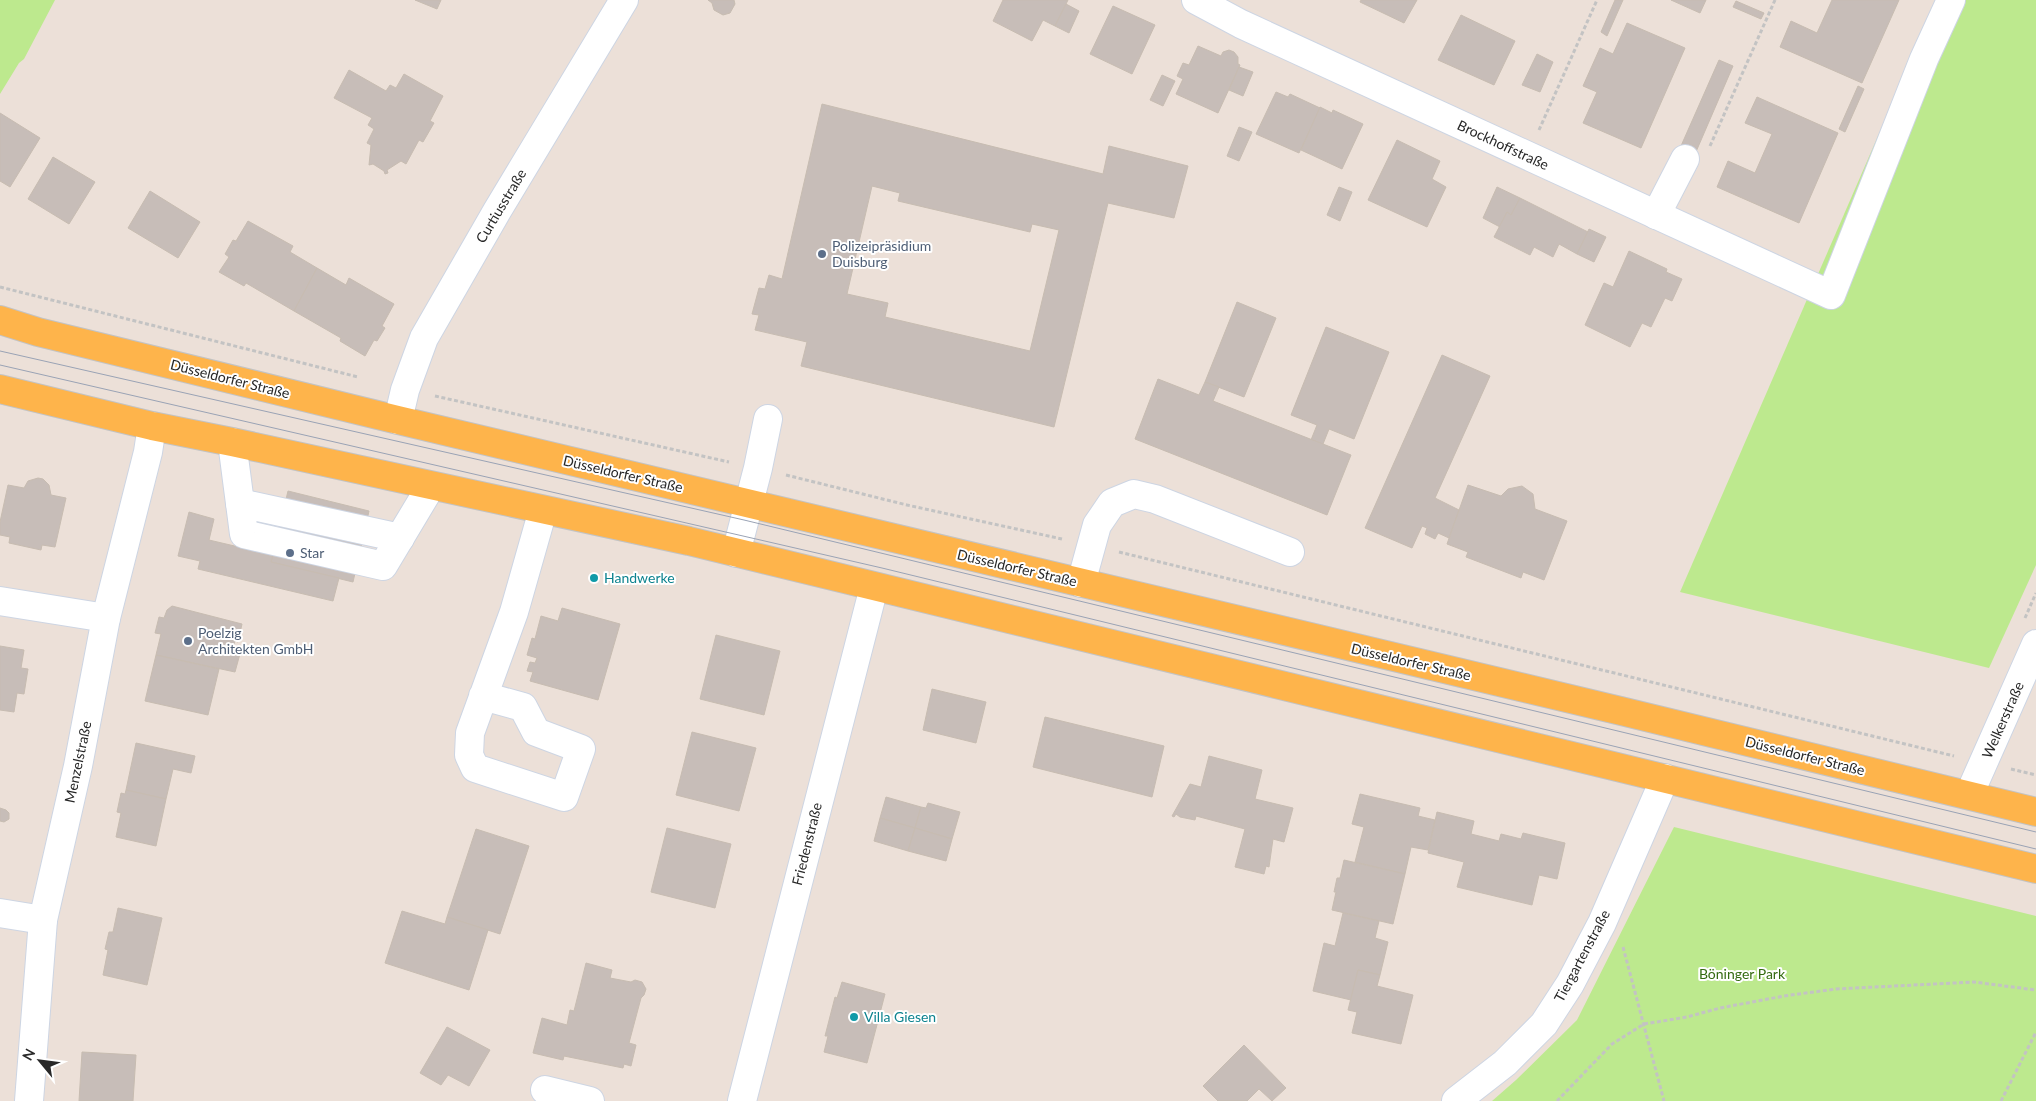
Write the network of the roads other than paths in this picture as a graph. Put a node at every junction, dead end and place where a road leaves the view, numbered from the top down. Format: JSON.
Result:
{"nodes":[{"id":1,"x":624,"y":0,"type":"edge"},
{"id":2,"x":1196,"y":0,"type":"edge"},
{"id":3,"x":1951,"y":0,"type":"edge"},
{"id":4,"x":1696,"y":156,"type":"road end"},
{"id":5,"x":1656,"y":215,"type":"junction"},
{"id":6,"x":0,"y":320,"type":"edge"},
{"id":7,"x":0,"y":389,"type":"edge"},
{"id":8,"x":768,"y":418,"type":"dead end"},
{"id":9,"x":398,"y":420,"type":"junction"},
{"id":10,"x":152,"y":426,"type":"junction"},
{"id":11,"x":232,"y":442,"type":"junction"},
{"id":12,"x":432,"y":486,"type":"junction"},
{"id":13,"x":747,"y":504,"type":"junction"},
{"id":14,"x":543,"y":510,"type":"junction"},
{"id":15,"x":1290,"y":552,"type":"dead end"},
{"id":16,"x":736,"y":553,"type":"junction"},
{"id":17,"x":1081,"y":583,"type":"junction"},
{"id":18,"x":874,"y":587,"type":"junction"},
{"id":19,"x":0,"y":601,"type":"edge"},
{"id":20,"x":106,"y":618,"type":"junction"},
{"id":21,"x":2036,"y":644,"type":"edge"},
{"id":22,"x":483,"y":696,"type":"dead end"},
{"id":23,"x":1665,"y":778,"type":"junction"},
{"id":24,"x":1969,"y":795,"type":"junction"},
{"id":25,"x":2036,"y":812,"type":"edge"},
{"id":26,"x":2036,"y":869,"type":"edge"},
{"id":27,"x":0,"y":913,"type":"edge"},
{"id":28,"x":43,"y":920,"type":"junction"},
{"id":29,"x":545,"y":1090,"type":"dead end"},
{"id":30,"x":29,"y":1101,"type":"edge"},
{"id":31,"x":590,"y":1101,"type":"edge"},
{"id":32,"x":742,"y":1101,"type":"edge"},
{"id":33,"x":1456,"y":1101,"type":"edge"}],
"edges":[{"from":1,"to":9,"type":"street","name":"Curtiusstraße"},
{"from":2,"to":5,"type":"street","name":"Brockhoffstraße"},
{"from":3,"to":5,"type":"street","name":"Brockhoffstraße"},
{"from":4,"to":5,"type":"street"},
{"from":6,"to":9,"type":"main road","name":"Düsseldorfer Straße"},
{"from":7,"to":10,"type":"main road"},
{"from":8,"to":13,"type":"street"},
{"from":9,"to":13,"type":"main road","name":"Düsseldorfer Straße"},
{"from":10,"to":11,"type":"main road"},
{"from":10,"to":20,"type":"street","name":"Menzelstraße"},
{"from":11,"to":12,"type":"main road"},
{"from":11,"to":12,"type":"street"},
{"from":12,"to":14,"type":"main road"},
{"from":13,"to":16,"type":"street"},
{"from":13,"to":17,"type":"main road","name":"Düsseldorfer Straße"},
{"from":14,"to":16,"type":"main road"},
{"from":14,"to":22,"type":"street"},
{"from":15,"to":17,"type":"street"},
{"from":16,"to":18,"type":"main road"},
{"from":17,"to":24,"type":"main road","name":"Düsseldorfer Straße"},
{"from":18,"to":23,"type":"main road"},
{"from":18,"to":32,"type":"street","name":"Friedenstraße"},
{"from":19,"to":20,"type":"street"},
{"from":20,"to":28,"type":"street","name":"Menzelstraße"},
{"from":21,"to":24,"type":"street","name":"Welkerstraße"},
{"from":23,"to":26,"type":"main road"},
{"from":23,"to":33,"type":"street","name":"Tiergartenstraße"},
{"from":24,"to":25,"type":"main road","name":"Düsseldorfer Straße"},
{"from":27,"to":28,"type":"street"},
{"from":28,"to":30,"type":"street","name":"Menzelstraße"},
{"from":29,"to":31,"type":"street"}]}
